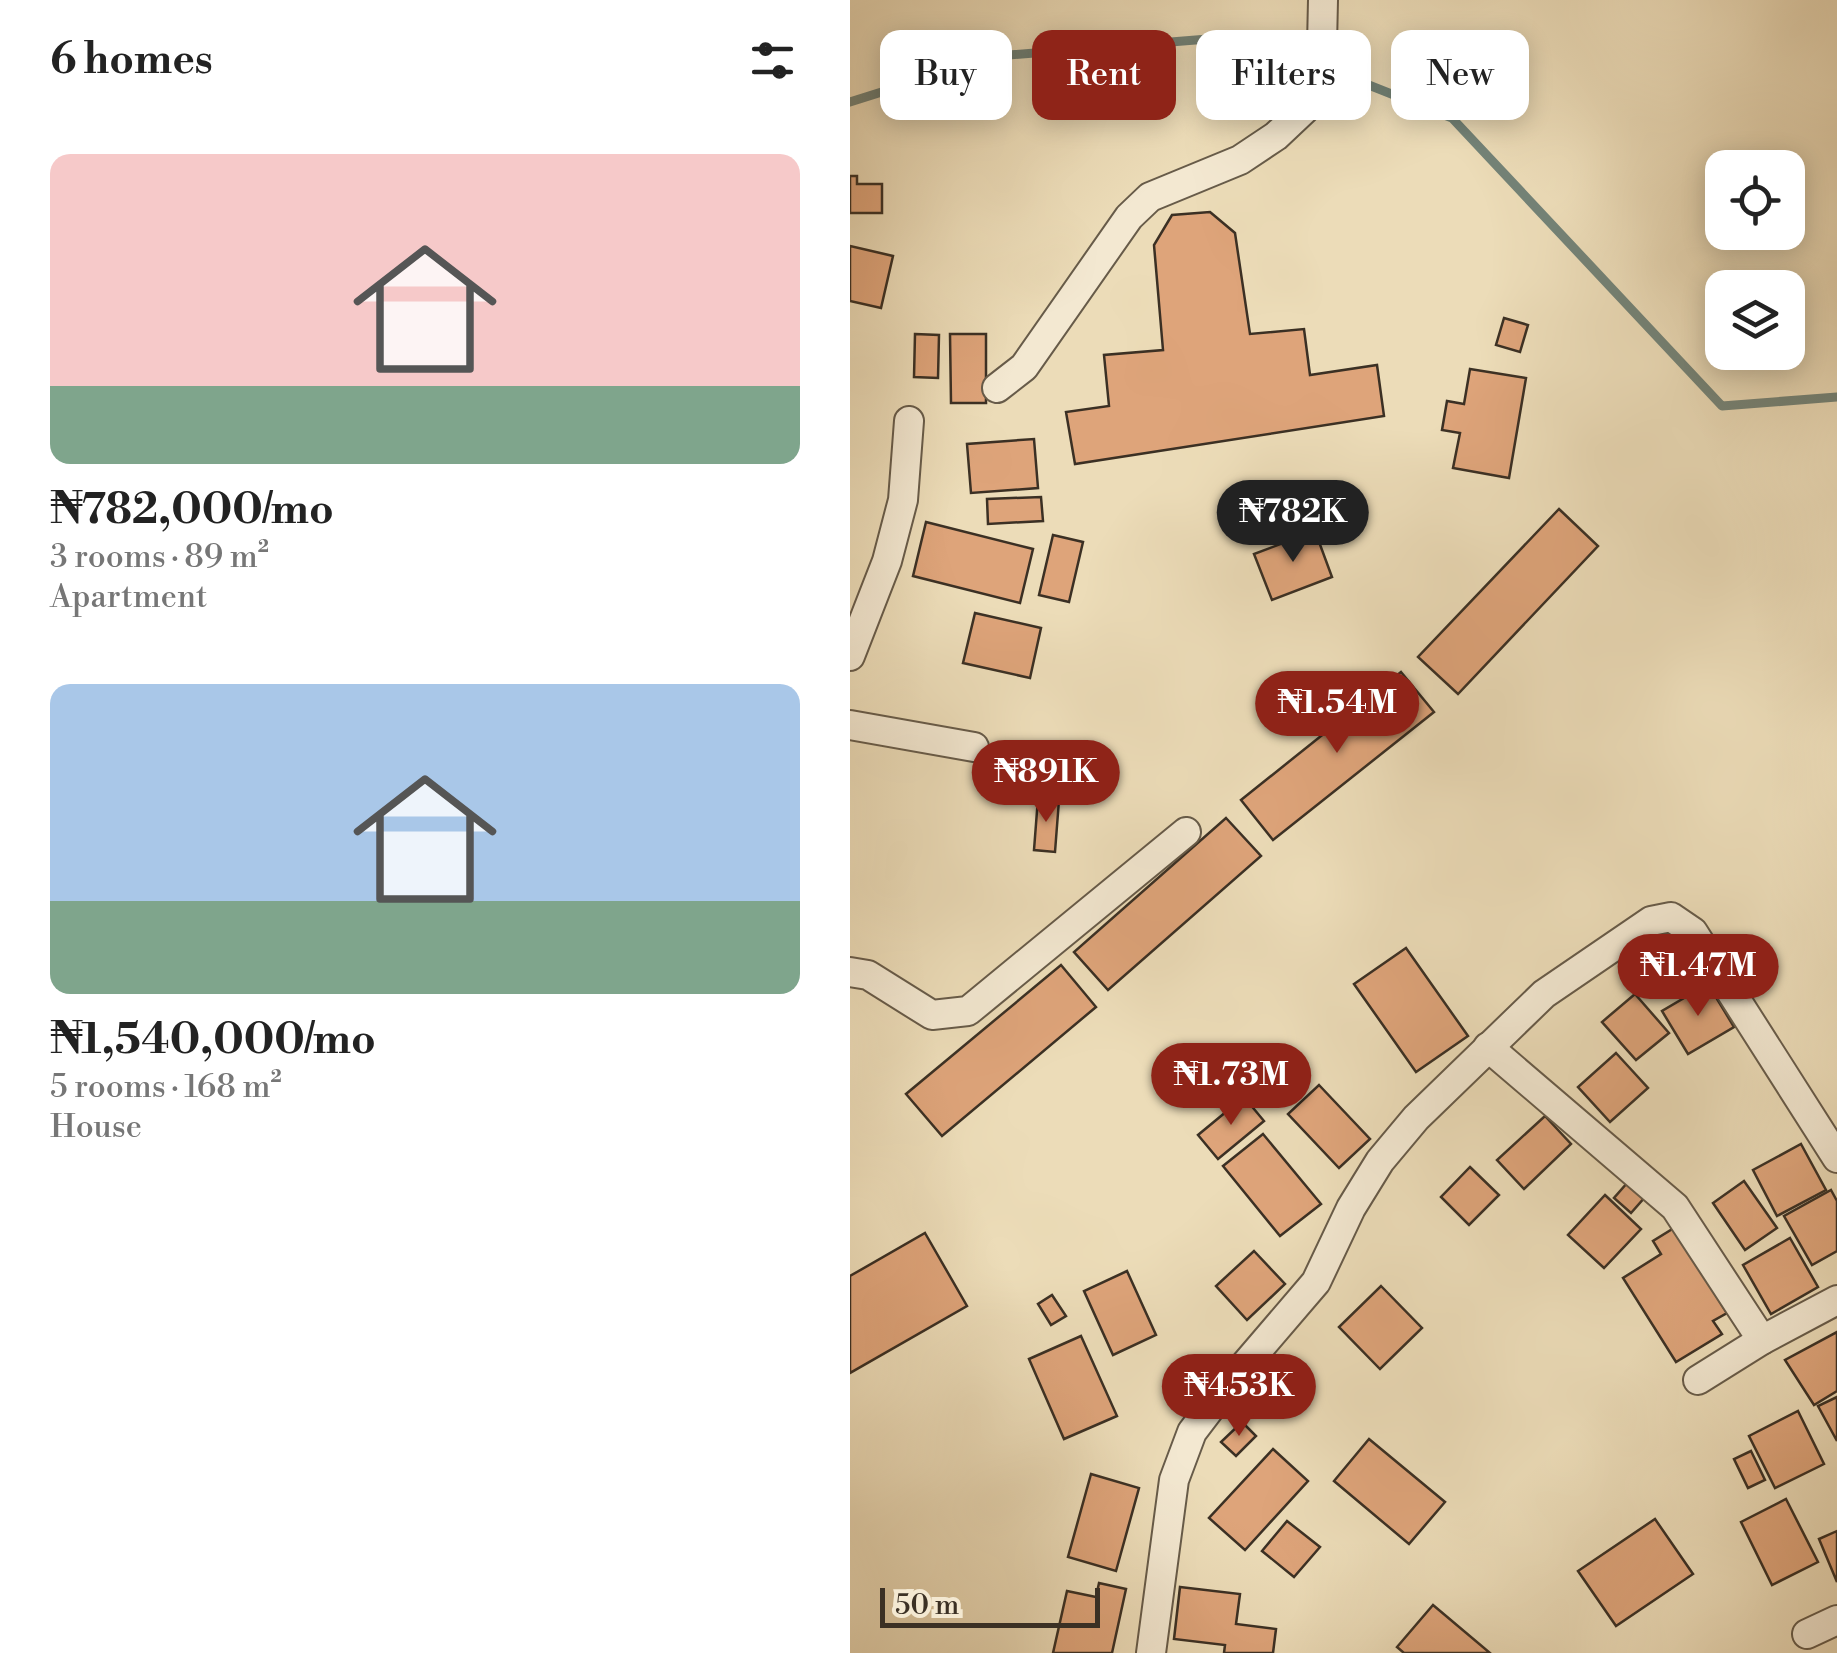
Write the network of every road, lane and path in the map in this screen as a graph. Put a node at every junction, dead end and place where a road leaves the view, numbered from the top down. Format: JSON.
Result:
{"nodes":[{"id":1,"x":1323,"y":0,"type":"edge"},
{"id":2,"x":997,"y":388,"type":"dead end"},
{"id":3,"x":909,"y":420,"type":"dead end"},
{"id":4,"x":850,"y":656,"type":"edge"},
{"id":5,"x":850,"y":726,"type":"edge"},
{"id":6,"x":974,"y":747,"type":"dead end"},
{"id":7,"x":1186,"y":832,"type":"dead end"},
{"id":8,"x":850,"y":972,"type":"edge"},
{"id":9,"x":1488,"y":1047,"type":"junction"},
{"id":10,"x":1837,"y":1158,"type":"edge"},
{"id":11,"x":1837,"y":1300,"type":"edge"},
{"id":12,"x":1762,"y":1340,"type":"junction"},
{"id":13,"x":1698,"y":1380,"type":"dead end"},
{"id":14,"x":1837,"y":1620,"type":"edge"},
{"id":15,"x":1807,"y":1634,"type":"dead end"},
{"id":16,"x":1151,"y":1653,"type":"edge"}],
"edges":[{"from":1,"to":2,"type":"street"},
{"from":3,"to":4,"type":"street"},
{"from":5,"to":6,"type":"street"},
{"from":7,"to":8,"type":"street"},
{"from":9,"to":10,"type":"street"},
{"from":9,"to":12,"type":"street"},
{"from":9,"to":16,"type":"street"},
{"from":11,"to":12,"type":"street"},
{"from":12,"to":13,"type":"street"},
{"from":14,"to":15,"type":"street"}]}
